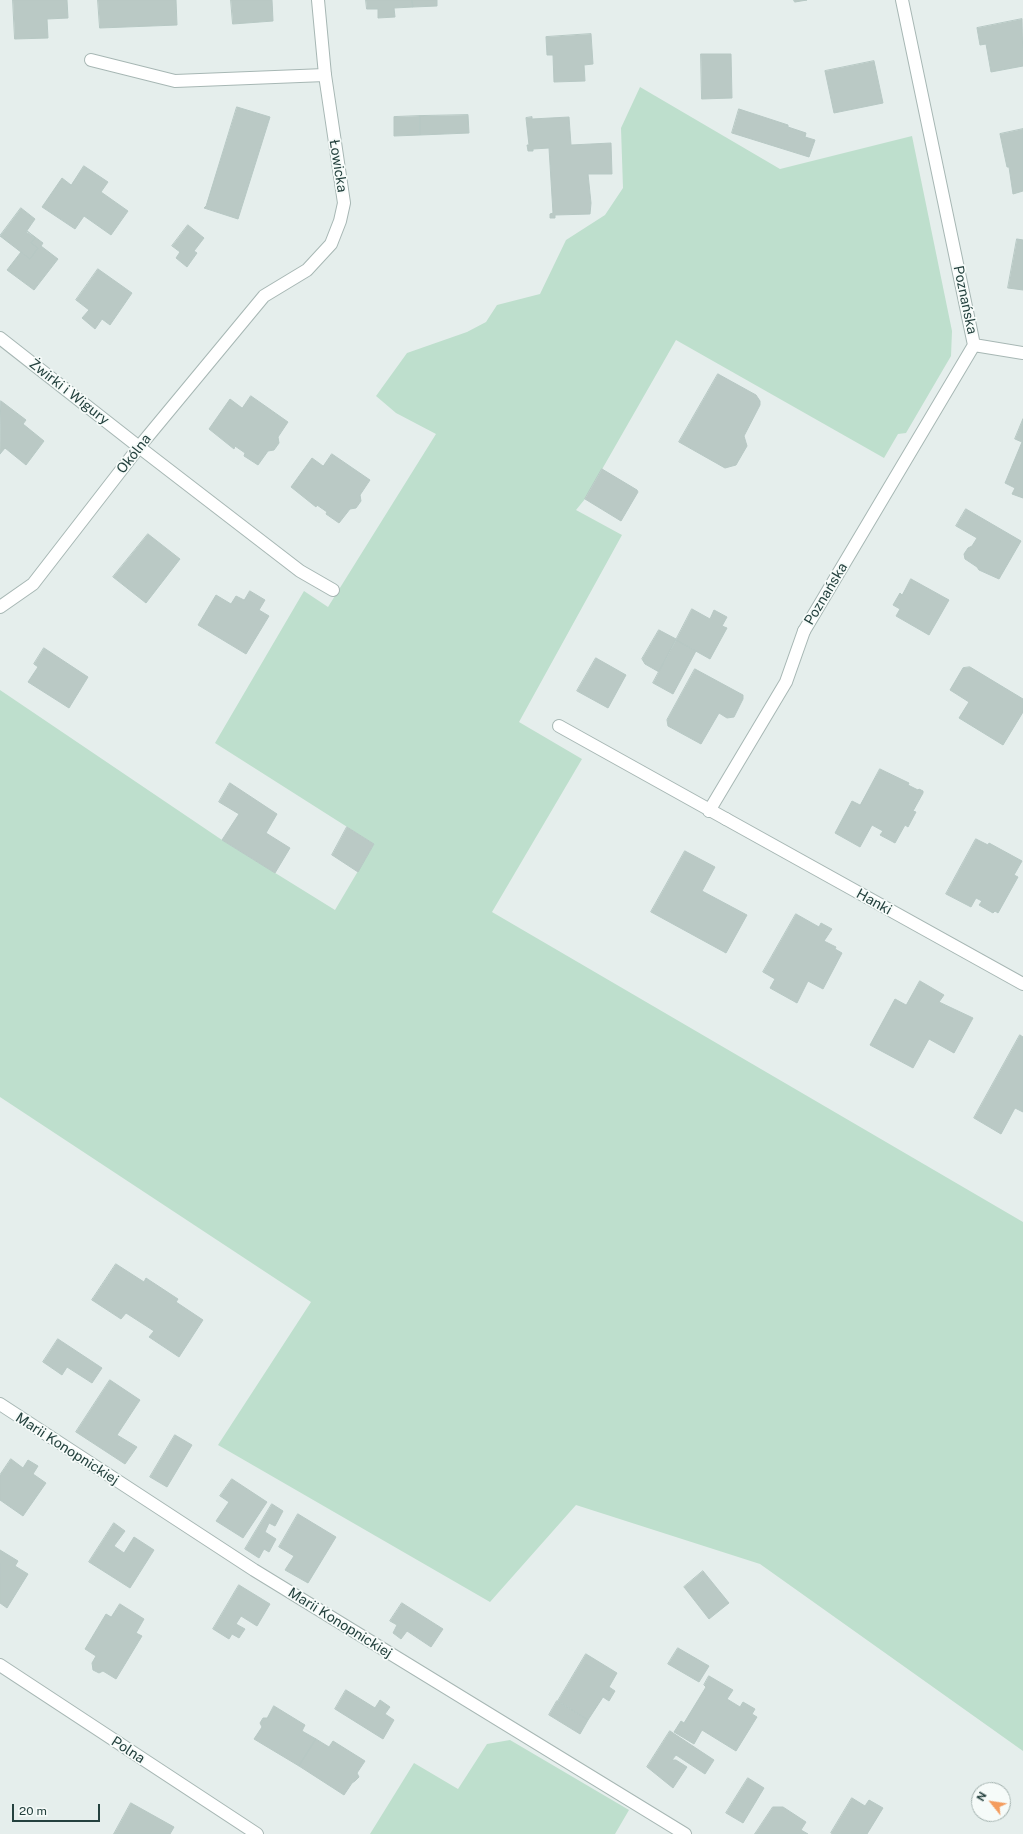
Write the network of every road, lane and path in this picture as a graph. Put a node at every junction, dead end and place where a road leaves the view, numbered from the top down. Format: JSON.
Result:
{"nodes":[{"id":1,"x":318,"y":0,"type":"edge"},
{"id":2,"x":902,"y":0,"type":"edge"},
{"id":3,"x":91,"y":60,"type":"dead end"},
{"id":4,"x":324,"y":75,"type":"junction"},
{"id":5,"x":264,"y":296,"type":"joint"},
{"id":6,"x":0,"y":338,"type":"edge"},
{"id":7,"x":974,"y":345,"type":"junction"},
{"id":8,"x":1023,"y":353,"type":"edge"},
{"id":9,"x":139,"y":447,"type":"junction"},
{"id":10,"x":333,"y":590,"type":"dead end"},
{"id":11,"x":0,"y":607,"type":"edge"},
{"id":12,"x":559,"y":726,"type":"dead end"},
{"id":13,"x":709,"y":811,"type":"junction"},
{"id":14,"x":1023,"y":984,"type":"edge"},
{"id":15,"x":0,"y":1404,"type":"edge"},
{"id":16,"x":0,"y":1665,"type":"edge"},
{"id":17,"x":257,"y":1834,"type":"edge"},
{"id":18,"x":685,"y":1834,"type":"edge"}],
"edges":[{"from":1,"to":4,"type":"street","name":"Łowicka"},
{"from":2,"to":7,"type":"street","name":"Poznańska"},
{"from":3,"to":4,"type":"street"},
{"from":4,"to":5,"type":"street","name":"Łowicka"},
{"from":5,"to":9,"type":"street","name":"Okólna"},
{"from":6,"to":9,"type":"street","name":"Żwirki i Wigury"},
{"from":7,"to":8,"type":"street"},
{"from":7,"to":13,"type":"street","name":"Poznańska"},
{"from":9,"to":10,"type":"street","name":"Żwirki i Wigury"},
{"from":9,"to":11,"type":"street","name":"Okólna"},
{"from":12,"to":13,"type":"street","name":"Hanki"},
{"from":13,"to":14,"type":"street","name":"Hanki"},
{"from":15,"to":18,"type":"street","name":"Marii Konopnickiej"},
{"from":16,"to":17,"type":"street","name":"Polna"}]}
